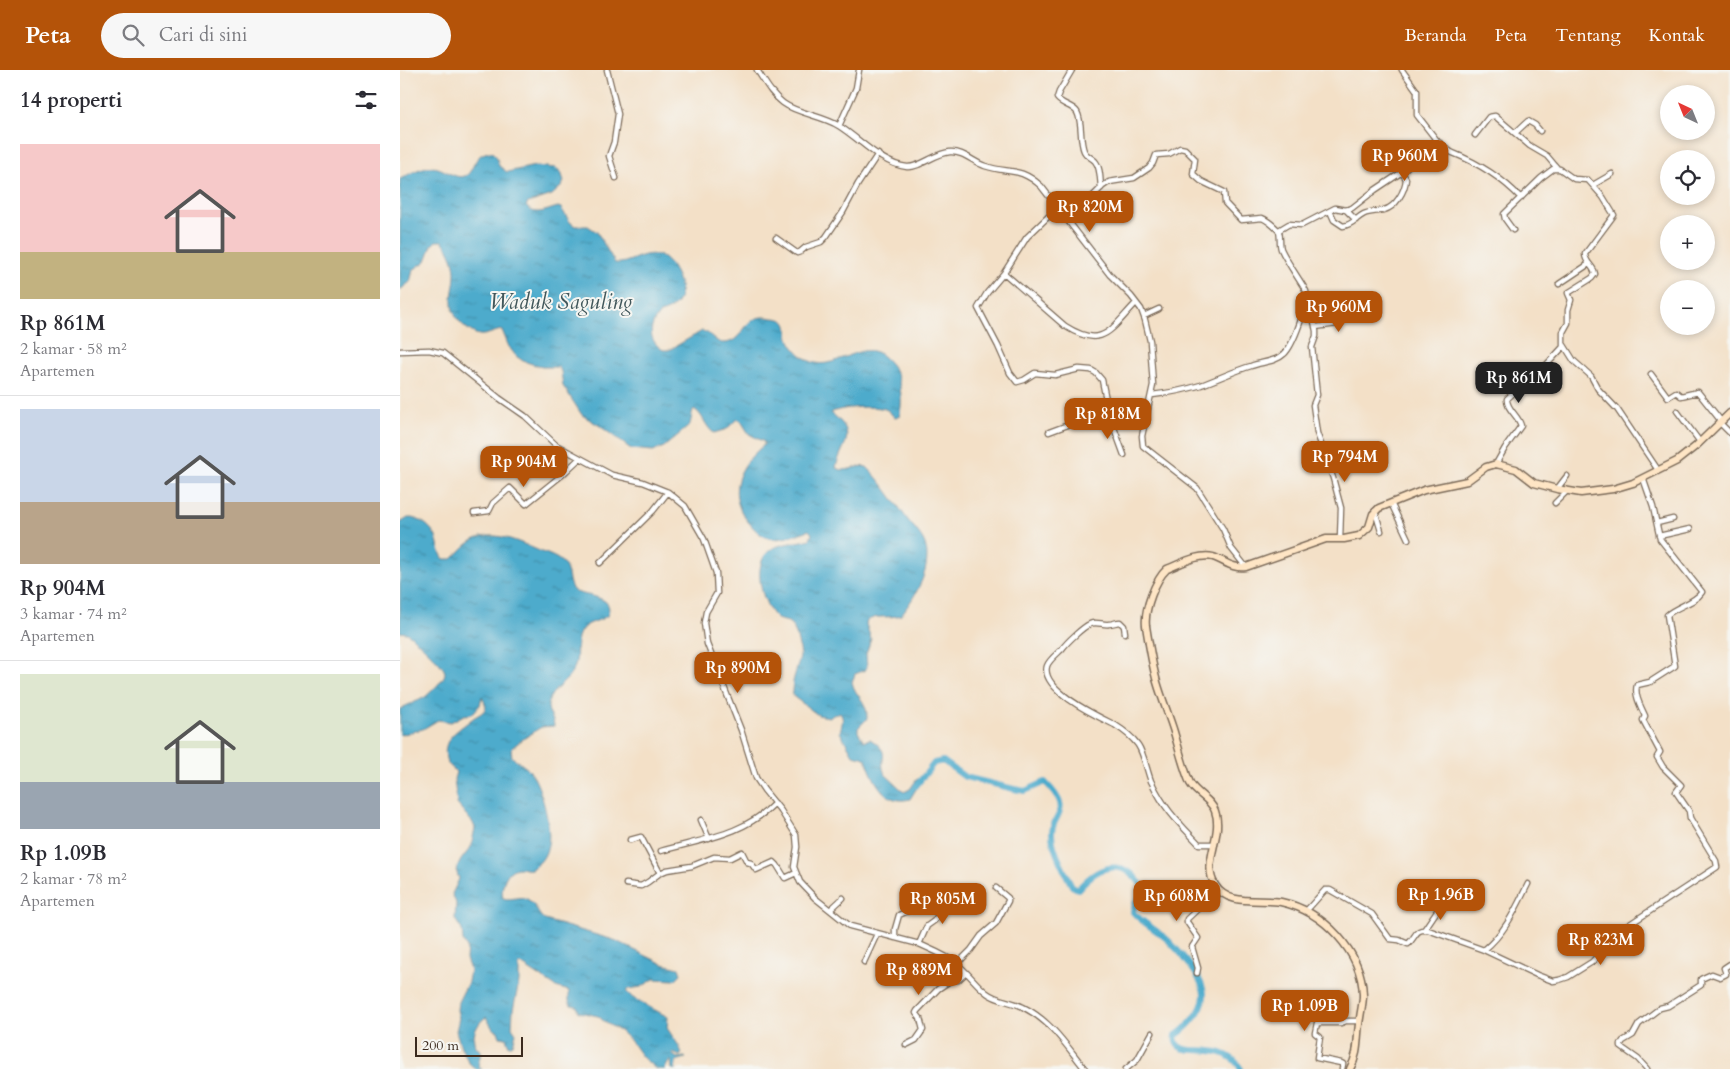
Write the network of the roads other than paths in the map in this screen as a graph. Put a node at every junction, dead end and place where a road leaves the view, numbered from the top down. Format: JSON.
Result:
{"nodes":[{"id":1,"x":606,"y":70,"type":"edge"},
{"id":2,"x":757,"y":70,"type":"edge"},
{"id":3,"x":859,"y":70,"type":"edge"},
{"id":4,"x":1072,"y":70,"type":"edge"},
{"id":5,"x":1402,"y":70,"type":"edge"},
{"id":6,"x":839,"y":126,"type":"junction"},
{"id":7,"x":1540,"y":131,"type":"dead end"},
{"id":8,"x":1515,"y":133,"type":"junction"},
{"id":9,"x":1475,"y":135,"type":"dead end"},
{"id":10,"x":1438,"y":142,"type":"junction"},
{"id":11,"x":878,"y":154,"type":"junction"},
{"id":12,"x":1557,"y":168,"type":"junction"},
{"id":13,"x":1402,"y":172,"type":"junction"},
{"id":14,"x":1612,"y":174,"type":"dead end"},
{"id":15,"x":616,"y":178,"type":"dead end"},
{"id":16,"x":1593,"y":185,"type":"junction"},
{"id":17,"x":1101,"y":188,"type":"junction"},
{"id":18,"x":1521,"y":198,"type":"junction"},
{"id":19,"x":1346,"y":210,"type":"junction"},
{"id":20,"x":1330,"y":211,"type":"junction"},
{"id":21,"x":1062,"y":215,"type":"junction"},
{"id":22,"x":1356,"y":220,"type":"junction"},
{"id":23,"x":1068,"y":221,"type":"junction"},
{"id":24,"x":1278,"y":230,"type":"junction"},
{"id":25,"x":1513,"y":230,"type":"dead end"},
{"id":26,"x":776,"y":238,"type":"dead end"},
{"id":27,"x":1589,"y":264,"type":"junction"},
{"id":28,"x":1004,"y":273,"type":"junction"},
{"id":29,"x":1559,"y":284,"type":"dead end"},
{"id":30,"x":1307,"y":295,"type":"junction"},
{"id":31,"x":1136,"y":303,"type":"junction"},
{"id":32,"x":1159,"y":309,"type":"dead end"},
{"id":33,"x":1340,"y":315,"type":"dead end"},
{"id":34,"x":1144,"y":316,"type":"junction"},
{"id":35,"x":1315,"y":327,"type":"junction"},
{"id":36,"x":1564,"y":345,"type":"junction"},
{"id":37,"x":400,"y":351,"type":"edge"},
{"id":38,"x":1651,"y":374,"type":"dead end"},
{"id":39,"x":1152,"y":395,"type":"junction"},
{"id":40,"x":1677,"y":411,"type":"dead end"},
{"id":41,"x":1730,"y":413,"type":"edge"},
{"id":42,"x":1109,"y":414,"type":"junction"},
{"id":43,"x":1721,"y":422,"type":"junction"},
{"id":44,"x":1050,"y":432,"type":"dead end"},
{"id":45,"x":1730,"y":433,"type":"edge"},
{"id":46,"x":1700,"y":442,"type":"junction"},
{"id":47,"x":1124,"y":455,"type":"dead end"},
{"id":48,"x":580,"y":458,"type":"junction"},
{"id":49,"x":1496,"y":464,"type":"junction"},
{"id":50,"x":1658,"y":470,"type":"junction"},
{"id":51,"x":1567,"y":476,"type":"dead end"},
{"id":52,"x":1643,"y":478,"type":"junction"},
{"id":53,"x":1556,"y":489,"type":"junction"},
{"id":54,"x":1567,"y":491,"type":"junction"},
{"id":55,"x":668,"y":492,"type":"junction"},
{"id":56,"x":1391,"y":503,"type":"junction"},
{"id":57,"x":1555,"y":503,"type":"dead end"},
{"id":58,"x":1375,"y":511,"type":"junction"},
{"id":59,"x":474,"y":513,"type":"dead end"},
{"id":60,"x":1673,"y":519,"type":"dead end"},
{"id":61,"x":1657,"y":523,"type":"junction"},
{"id":62,"x":1690,"y":529,"type":"dead end"},
{"id":63,"x":1381,"y":531,"type":"dead end"},
{"id":64,"x":1659,"y":536,"type":"junction"},
{"id":65,"x":1408,"y":538,"type":"dead end"},
{"id":66,"x":1340,"y":539,"type":"junction"},
{"id":67,"x":600,"y":563,"type":"dead end"},
{"id":68,"x":1246,"y":567,"type":"junction"},
{"id":69,"x":1125,"y":633,"type":"dead end"},
{"id":70,"x":775,"y":803,"type":"junction"},
{"id":71,"x":701,"y":820,"type":"dead end"},
{"id":72,"x":709,"y":838,"type":"junction"},
{"id":73,"x":630,"y":840,"type":"dead end"},
{"id":74,"x":1215,"y":844,"type":"junction"},
{"id":75,"x":661,"y":851,"type":"dead end"},
{"id":76,"x":660,"y":873,"type":"junction"},
{"id":77,"x":796,"y":873,"type":"junction"},
{"id":78,"x":626,"y":884,"type":"dead end"},
{"id":79,"x":1528,"y":884,"type":"dead end"},
{"id":80,"x":996,"y":888,"type":"dead end"},
{"id":81,"x":1218,"y":890,"type":"junction"},
{"id":82,"x":843,"y":898,"type":"dead end"},
{"id":83,"x":1443,"y":902,"type":"dead end"},
{"id":84,"x":962,"y":903,"type":"dead end"},
{"id":85,"x":830,"y":910,"type":"junction"},
{"id":86,"x":910,"y":910,"type":"dead end"},
{"id":87,"x":1307,"y":910,"type":"junction"},
{"id":88,"x":1424,"y":930,"type":"junction"},
{"id":89,"x":877,"y":934,"type":"junction"},
{"id":90,"x":895,"y":938,"type":"junction"},
{"id":91,"x":919,"y":944,"type":"junction"},
{"id":92,"x":1484,"y":950,"type":"junction"},
{"id":93,"x":864,"y":962,"type":"dead end"},
{"id":94,"x":957,"y":964,"type":"junction"},
{"id":95,"x":1730,"y":964,"type":"edge"},
{"id":96,"x":966,"y":973,"type":"junction"},
{"id":97,"x":1197,"y":973,"type":"dead end"},
{"id":98,"x":1354,"y":1021,"type":"junction"},
{"id":99,"x":1152,"y":1033,"type":"dead end"},
{"id":100,"x":906,"y":1045,"type":"dead end"},
{"id":101,"x":1085,"y":1069,"type":"edge"},
{"id":102,"x":1126,"y":1069,"type":"edge"},
{"id":103,"x":1342,"y":1069,"type":"edge"},
{"id":104,"x":1350,"y":1069,"type":"edge"},
{"id":105,"x":1647,"y":1069,"type":"edge"}],
"edges":[{"from":1,"to":15,"type":"street"},
{"from":2,"to":6,"type":"street"},
{"from":3,"to":6,"type":"street"},
{"from":4,"to":17,"type":"street"},
{"from":5,"to":10,"type":"street"},
{"from":6,"to":11,"type":"street"},
{"from":7,"to":8,"type":"street"},
{"from":8,"to":9,"type":"street"},
{"from":8,"to":12,"type":"street"},
{"from":10,"to":13,"type":"street"},
{"from":10,"to":18,"type":"street"},
{"from":11,"to":21,"type":"street"},
{"from":11,"to":26,"type":"street"},
{"from":12,"to":16,"type":"street"},
{"from":12,"to":18,"type":"street"},
{"from":13,"to":19,"type":"street"},
{"from":13,"to":22,"type":"street"},
{"from":14,"to":16,"type":"street"},
{"from":16,"to":27,"type":"street"},
{"from":17,"to":23,"type":"street"},
{"from":17,"to":24,"type":"street"},
{"from":18,"to":25,"type":"street"},
{"from":19,"to":20,"type":"street"},
{"from":19,"to":22,"type":"street"},
{"from":20,"to":22,"type":"street"},
{"from":20,"to":24,"type":"street"},
{"from":21,"to":23,"type":"street"},
{"from":21,"to":28,"type":"street"},
{"from":23,"to":31,"type":"street"},
{"from":24,"to":30,"type":"street"},
{"from":27,"to":29,"type":"street"},
{"from":27,"to":36,"type":"street"},
{"from":28,"to":31,"type":"street"},
{"from":28,"to":42,"type":"street"},
{"from":30,"to":35,"type":"street"},
{"from":30,"to":39,"type":"street"},
{"from":31,"to":34,"type":"street"},
{"from":32,"to":34,"type":"street"},
{"from":33,"to":35,"type":"street"},
{"from":34,"to":39,"type":"street"},
{"from":35,"to":66,"type":"street"},
{"from":36,"to":49,"type":"street"},
{"from":36,"to":50,"type":"street"},
{"from":37,"to":48,"type":"street"},
{"from":38,"to":43,"type":"street"},
{"from":39,"to":68,"type":"street"},
{"from":40,"to":46,"type":"street"},
{"from":41,"to":43,"type":"main road"},
{"from":42,"to":44,"type":"street"},
{"from":42,"to":47,"type":"street"},
{"from":43,"to":45,"type":"street"},
{"from":43,"to":46,"type":"main road"},
{"from":46,"to":50,"type":"main road"},
{"from":48,"to":55,"type":"street"},
{"from":48,"to":59,"type":"street"},
{"from":49,"to":53,"type":"main road"},
{"from":49,"to":56,"type":"main road"},
{"from":50,"to":52,"type":"main road"},
{"from":51,"to":53,"type":"street"},
{"from":52,"to":54,"type":"main road"},
{"from":52,"to":61,"type":"street"},
{"from":53,"to":54,"type":"main road"},
{"from":54,"to":57,"type":"street"},
{"from":55,"to":67,"type":"street"},
{"from":55,"to":70,"type":"street"},
{"from":56,"to":58,"type":"main road"},
{"from":56,"to":65,"type":"street"},
{"from":58,"to":63,"type":"street"},
{"from":58,"to":66,"type":"main road"},
{"from":60,"to":61,"type":"street"},
{"from":61,"to":64,"type":"street"},
{"from":62,"to":64,"type":"street"},
{"from":64,"to":92,"type":"street"},
{"from":66,"to":68,"type":"main road"},
{"from":68,"to":74,"type":"main road"},
{"from":69,"to":74,"type":"street"},
{"from":70,"to":72,"type":"street"},
{"from":70,"to":77,"type":"street"},
{"from":71,"to":72,"type":"street"},
{"from":72,"to":75,"type":"street"},
{"from":73,"to":76,"type":"street"},
{"from":74,"to":81,"type":"main road"},
{"from":76,"to":77,"type":"street"},
{"from":76,"to":78,"type":"street"},
{"from":77,"to":85,"type":"street"},
{"from":79,"to":92,"type":"street"},
{"from":80,"to":94,"type":"street"},
{"from":81,"to":87,"type":"main road"},
{"from":81,"to":97,"type":"street"},
{"from":82,"to":85,"type":"street"},
{"from":83,"to":88,"type":"street"},
{"from":84,"to":91,"type":"street"},
{"from":85,"to":89,"type":"street"},
{"from":86,"to":90,"type":"street"},
{"from":87,"to":88,"type":"street"},
{"from":87,"to":98,"type":"main road"},
{"from":88,"to":92,"type":"street"},
{"from":89,"to":90,"type":"street"},
{"from":89,"to":93,"type":"street"},
{"from":90,"to":91,"type":"street"},
{"from":91,"to":94,"type":"street"},
{"from":94,"to":96,"type":"street"},
{"from":95,"to":105,"type":"street"},
{"from":96,"to":100,"type":"street"},
{"from":96,"to":101,"type":"street"},
{"from":98,"to":103,"type":"street"},
{"from":98,"to":104,"type":"main road"},
{"from":99,"to":102,"type":"street"}]}
